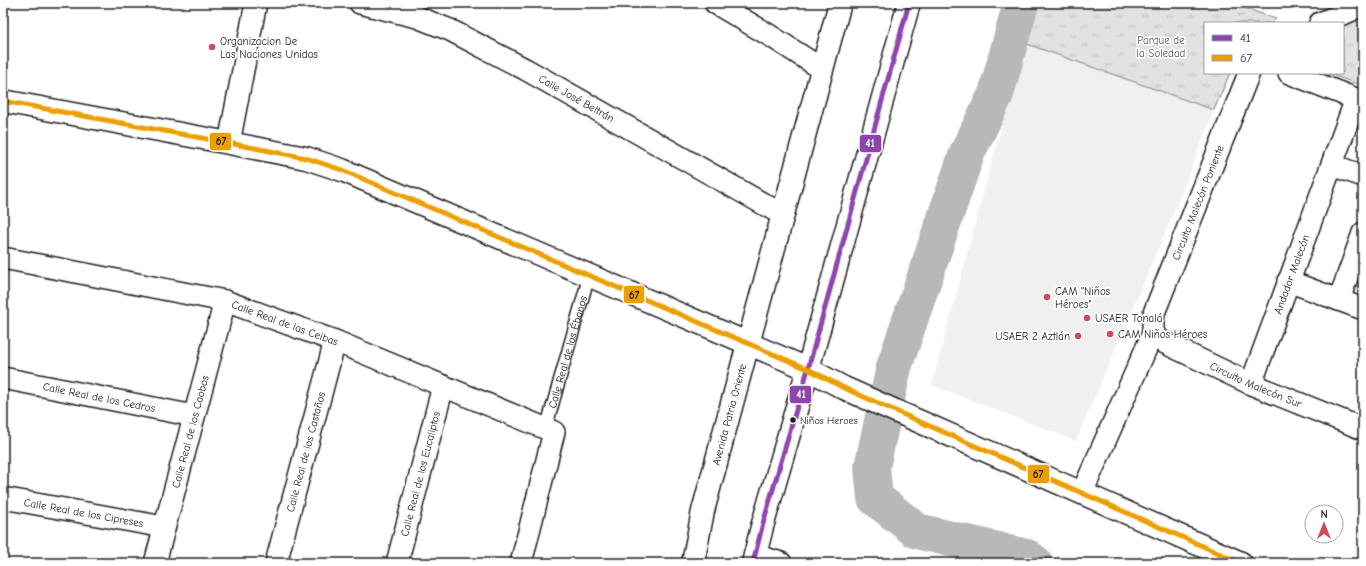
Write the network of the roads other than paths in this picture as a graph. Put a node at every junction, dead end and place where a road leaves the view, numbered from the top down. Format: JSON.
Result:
{"nodes":[{"id":1,"x":256,"y":3,"type":"edge"},
{"id":2,"x":360,"y":3,"type":"edge"},
{"id":3,"x":715,"y":3,"type":"edge"},
{"id":4,"x":840,"y":3,"type":"edge"},
{"id":5,"x":909,"y":3,"type":"edge"},
{"id":6,"x":1362,"y":3,"type":"edge"},
{"id":7,"x":1322,"y":22,"type":"edge"},
{"id":8,"x":822,"y":69,"type":"junction"},
{"id":9,"x":1249,"y":74,"type":"edge"},
{"id":10,"x":1291,"y":74,"type":"edge"},
{"id":11,"x":3,"y":101,"type":"edge"},
{"id":12,"x":229,"y":143,"type":"junction"},
{"id":13,"x":1332,"y":165,"type":"junction"},
{"id":14,"x":1363,"y":176,"type":"edge"},
{"id":15,"x":783,"y":215,"type":"junction"},
{"id":16,"x":1363,"y":233,"type":"edge"},
{"id":17,"x":3,"y":258,"type":"edge"},
{"id":18,"x":589,"y":276,"type":"junction"},
{"id":19,"x":1288,"y":281,"type":"junction"},
{"id":20,"x":1339,"y":300,"type":"junction"},
{"id":21,"x":225,"y":301,"type":"junction"},
{"id":22,"x":1363,"y":309,"type":"edge"},
{"id":23,"x":1153,"y":333,"type":"junction"},
{"id":24,"x":334,"y":341,"type":"junction"},
{"id":25,"x":748,"y":344,"type":"junction"},
{"id":26,"x":808,"y":369,"type":"junction"},
{"id":27,"x":3,"y":378,"type":"edge"},
{"id":28,"x":1251,"y":384,"type":"junction"},
{"id":29,"x":443,"y":386,"type":"junction"},
{"id":30,"x":194,"y":416,"type":"junction"},
{"id":31,"x":1363,"y":429,"type":"edge"},
{"id":32,"x":550,"y":430,"type":"junction"},
{"id":33,"x":1082,"y":493,"type":"junction"},
{"id":34,"x":3,"y":498,"type":"edge"},
{"id":35,"x":164,"y":527,"type":"junction"},
{"id":36,"x":754,"y":559,"type":"edge"},
{"id":37,"x":155,"y":563,"type":"edge"},
{"id":38,"x":276,"y":563,"type":"edge"},
{"id":39,"x":397,"y":563,"type":"edge"},
{"id":40,"x":522,"y":563,"type":"edge"},
{"id":41,"x":693,"y":563,"type":"edge"},
{"id":42,"x":780,"y":563,"type":"edge"},
{"id":43,"x":1241,"y":563,"type":"edge"}],
"edges":[{"from":1,"to":12,"type":"street"},
{"from":2,"to":15,"type":"street","name":"Calle José Beltrán"},
{"from":3,"to":8,"type":"street"},
{"from":4,"to":8,"type":"street"},
{"from":5,"to":26,"type":"street"},
{"from":6,"to":7,"type":"street"},
{"from":8,"to":15,"type":"street","name":"Avenida Patria Oriente"},
{"from":9,"to":23,"type":"street","name":"Circuito Malecón Poniente"},
{"from":10,"to":13,"type":"street","name":"Andador Malecón"},
{"from":11,"to":12,"type":"street"},
{"from":12,"to":18,"type":"street"},
{"from":13,"to":14,"type":"street"},
{"from":13,"to":19,"type":"street","name":"Andador Malecón"},
{"from":15,"to":25,"type":"street","name":"Avenida Patria Oriente"},
{"from":16,"to":20,"type":"street"},
{"from":17,"to":21,"type":"street","name":"Calle Real de las Ceibas"},
{"from":18,"to":25,"type":"street"},
{"from":18,"to":32,"type":"lane","name":"Calle Real de los Ébanos"},
{"from":19,"to":20,"type":"street"},
{"from":19,"to":28,"type":"street","name":"Andador Malecón"},
{"from":20,"to":22,"type":"street"},
{"from":21,"to":24,"type":"street","name":"Calle Real de las Ceibas"},
{"from":21,"to":30,"type":"street","name":"Calle Real de los Caobos"},
{"from":23,"to":28,"type":"street","name":"Circuito Malecón Sur"},
{"from":23,"to":33,"type":"street"},
{"from":24,"to":29,"type":"street","name":"Calle Real de las Ceibas"},
{"from":24,"to":38,"type":"street","name":"Calle Real de los Castaños"},
{"from":25,"to":26,"type":"street"},
{"from":25,"to":41,"type":"street","name":"Avenida Patria Oriente"},
{"from":26,"to":33,"type":"street"},
{"from":26,"to":36,"type":"street"},
{"from":27,"to":30,"type":"street","name":"Calle Real de los Cedros"},
{"from":28,"to":31,"type":"street","name":"Circuito Malecón Sur"},
{"from":29,"to":32,"type":"street","name":"Calle Real de las Ceibas"},
{"from":29,"to":39,"type":"street","name":"Calle Real de los Eucaliptos"},
{"from":30,"to":35,"type":"street","name":"Calle Real de los Caobos"},
{"from":32,"to":40,"type":"street","name":"Calle Real de los Ébanos"},
{"from":33,"to":43,"type":"street"},
{"from":34,"to":35,"type":"street","name":"Calle Real de los Cipreses"},
{"from":35,"to":37,"type":"street","name":"Calle Real de los Caobos"},
{"from":36,"to":42,"type":"street"}]}
